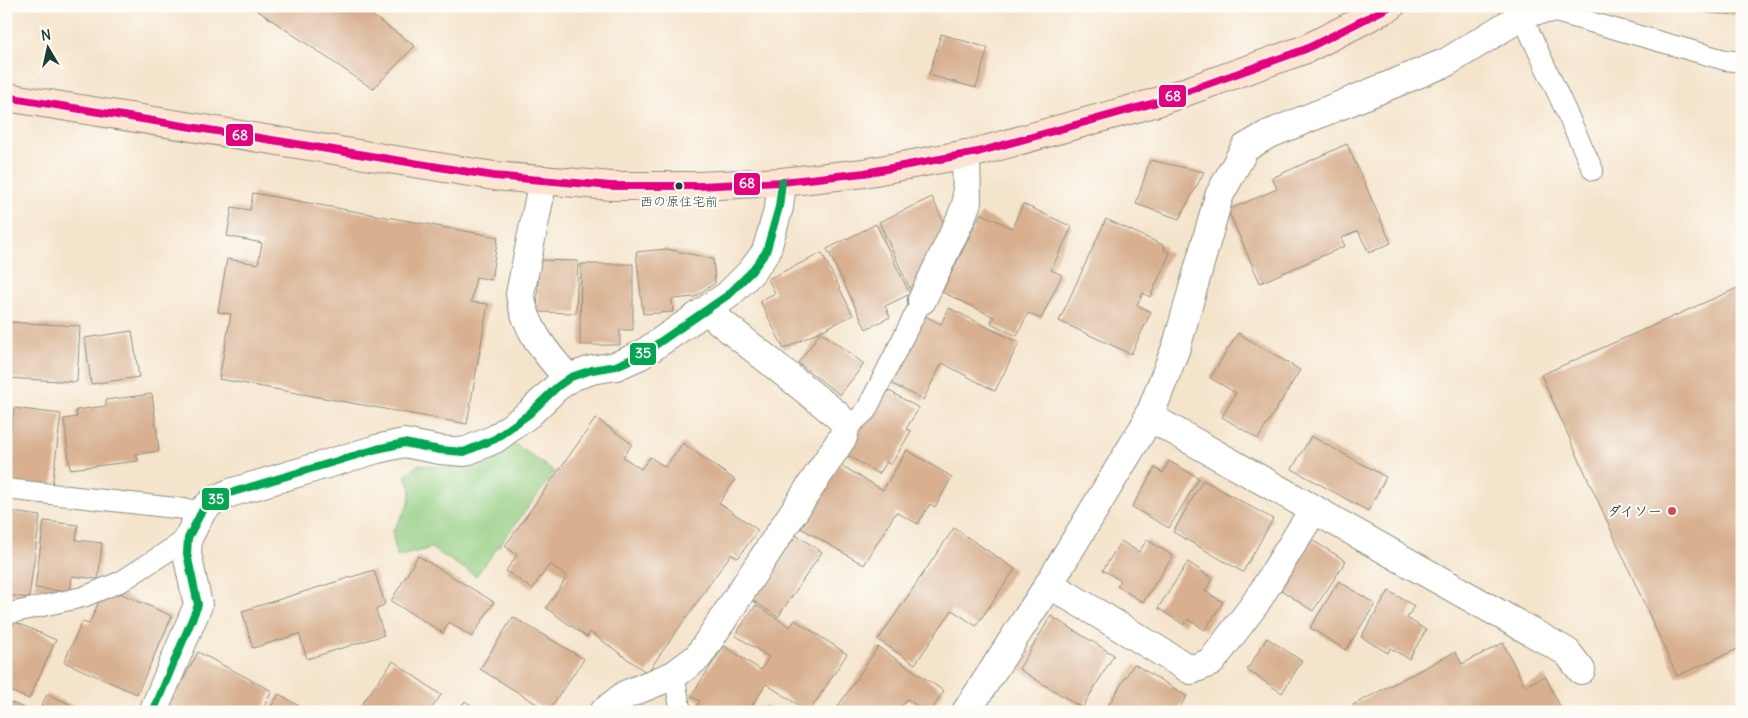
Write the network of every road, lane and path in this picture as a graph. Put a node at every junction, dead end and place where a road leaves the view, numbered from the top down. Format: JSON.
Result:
{"nodes":[{"id":1,"x":1391,"y":6,"type":"edge"},
{"id":2,"x":1520,"y":11,"type":"edge"},
{"id":3,"x":1742,"y":62,"type":"edge"},
{"id":4,"x":6,"y":97,"type":"edge"},
{"id":5,"x":966,"y":154,"type":"junction"},
{"id":6,"x":1593,"y":170,"type":"dead end"},
{"id":7,"x":544,"y":180,"type":"junction"},
{"id":8,"x":782,"y":182,"type":"junction"},
{"id":9,"x":922,"y":300,"type":"joint"},
{"id":10,"x":708,"y":308,"type":"junction"},
{"id":11,"x":569,"y":379,"type":"junction"},
{"id":12,"x":1148,"y":416,"type":"junction"},
{"id":13,"x":846,"y":426,"type":"junction"},
{"id":14,"x":6,"y":489,"type":"edge"},
{"id":15,"x":1314,"y":509,"type":"junction"},
{"id":16,"x":202,"y":511,"type":"junction"},
{"id":17,"x":188,"y":538,"type":"junction"},
{"id":18,"x":1049,"y":584,"type":"junction"},
{"id":19,"x":6,"y":614,"type":"edge"},
{"id":20,"x":1581,"y":670,"type":"dead end"},
{"id":21,"x":674,"y":675,"type":"junction"},
{"id":22,"x":153,"y":712,"type":"edge"},
{"id":23,"x":604,"y":712,"type":"edge"},
{"id":24,"x":681,"y":712,"type":"edge"},
{"id":25,"x":966,"y":712,"type":"edge"}],
"edges":[{"from":1,"to":5,"type":"street"},
{"from":2,"to":3,"type":"lane"},
{"from":2,"to":6,"type":"lane"},
{"from":2,"to":12,"type":"street"},
{"from":4,"to":7,"type":"street"},
{"from":5,"to":8,"type":"street"},
{"from":5,"to":9,"type":"street"},
{"from":7,"to":8,"type":"street"},
{"from":7,"to":11,"type":"street"},
{"from":8,"to":10,"type":"street"},
{"from":9,"to":13,"type":"lane"},
{"from":10,"to":11,"type":"street"},
{"from":10,"to":13,"type":"street"},
{"from":11,"to":16,"type":"street"},
{"from":12,"to":15,"type":"street"},
{"from":12,"to":18,"type":"street"},
{"from":13,"to":21,"type":"street"},
{"from":14,"to":16,"type":"lane"},
{"from":15,"to":18,"type":"street"},
{"from":15,"to":20,"type":"street"},
{"from":16,"to":17,"type":"street"},
{"from":17,"to":19,"type":"lane"},
{"from":17,"to":22,"type":"street"},
{"from":18,"to":25,"type":"street"},
{"from":21,"to":23,"type":"street"},
{"from":21,"to":24,"type":"lane"}]}
